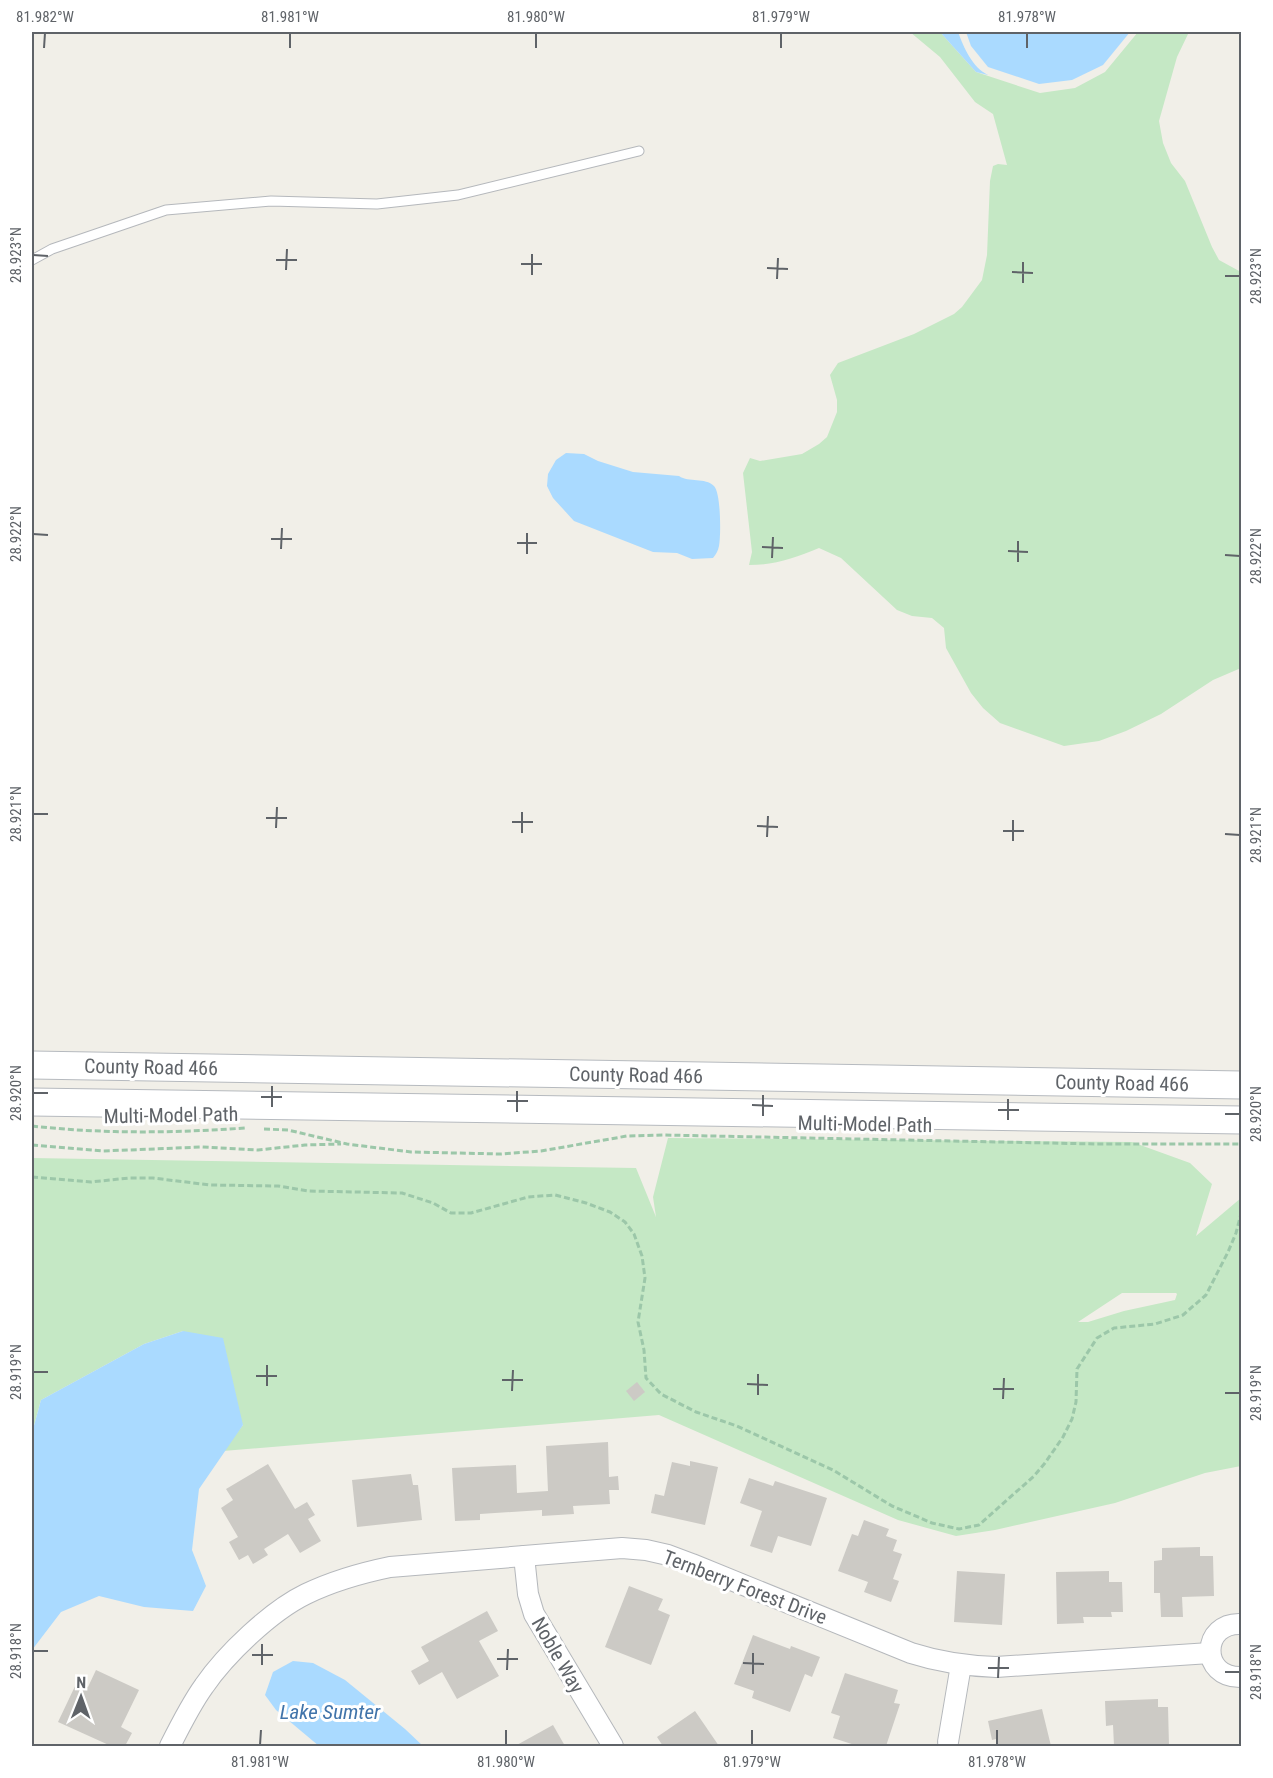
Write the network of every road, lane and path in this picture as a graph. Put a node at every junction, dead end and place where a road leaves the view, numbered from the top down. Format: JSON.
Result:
{"nodes":[{"id":1,"x":639,"y":151,"type":"dead end"},
{"id":2,"x":32,"y":260,"type":"edge"},
{"id":3,"x":32,"y":1065,"type":"edge"},
{"id":4,"x":1242,"y":1085,"type":"edge"},
{"id":5,"x":32,"y":1102,"type":"edge"},
{"id":6,"x":1242,"y":1120,"type":"edge"},
{"id":7,"x":32,"y":1126,"type":"edge"},
{"id":8,"x":251,"y":1128,"type":"dead end"},
{"id":9,"x":260,"y":1129,"type":"dead end"},
{"id":10,"x":347,"y":1144,"type":"junction"},
{"id":11,"x":1242,"y":1144,"type":"edge"},
{"id":12,"x":32,"y":1145,"type":"edge"},
{"id":13,"x":32,"y":1177,"type":"edge"},
{"id":14,"x":1242,"y":1210,"type":"edge"},
{"id":15,"x":524,"y":1556,"type":"junction"},
{"id":16,"x":1242,"y":1624,"type":"edge"},
{"id":17,"x":1210,"y":1653,"type":"junction"},
{"id":18,"x":961,"y":1665,"type":"junction"},
{"id":19,"x":1242,"y":1677,"type":"edge"},
{"id":20,"x":945,"y":1745,"type":"edge"},
{"id":21,"x":170,"y":1746,"type":"edge"},
{"id":22,"x":612,"y":1746,"type":"edge"}],
"edges":[{"from":1,"to":2,"type":"lane"},
{"from":3,"to":4,"type":"main road","name":"County Road 466"},
{"from":5,"to":6,"type":"main road","name":"County Road 466"},
{"from":7,"to":8,"type":"path","name":"Multi-Model Path"},
{"from":9,"to":10,"type":"path","name":"Multi-Model Path"},
{"from":10,"to":11,"type":"path","name":"Multi-Model Path"},
{"from":10,"to":12,"type":"path","name":"Multi-Model Path"},
{"from":13,"to":14,"type":"path"},
{"from":15,"to":18,"type":"street","name":"Ternberry Forest Drive"},
{"from":15,"to":21,"type":"street","name":"Ternberry Forest Drive"},
{"from":15,"to":22,"type":"street","name":"Noble Way"},
{"from":16,"to":17,"type":"street"},
{"from":17,"to":18,"type":"street","name":"Ternberry Forest Drive"},
{"from":17,"to":19,"type":"street"},
{"from":18,"to":20,"type":"street"}]}
